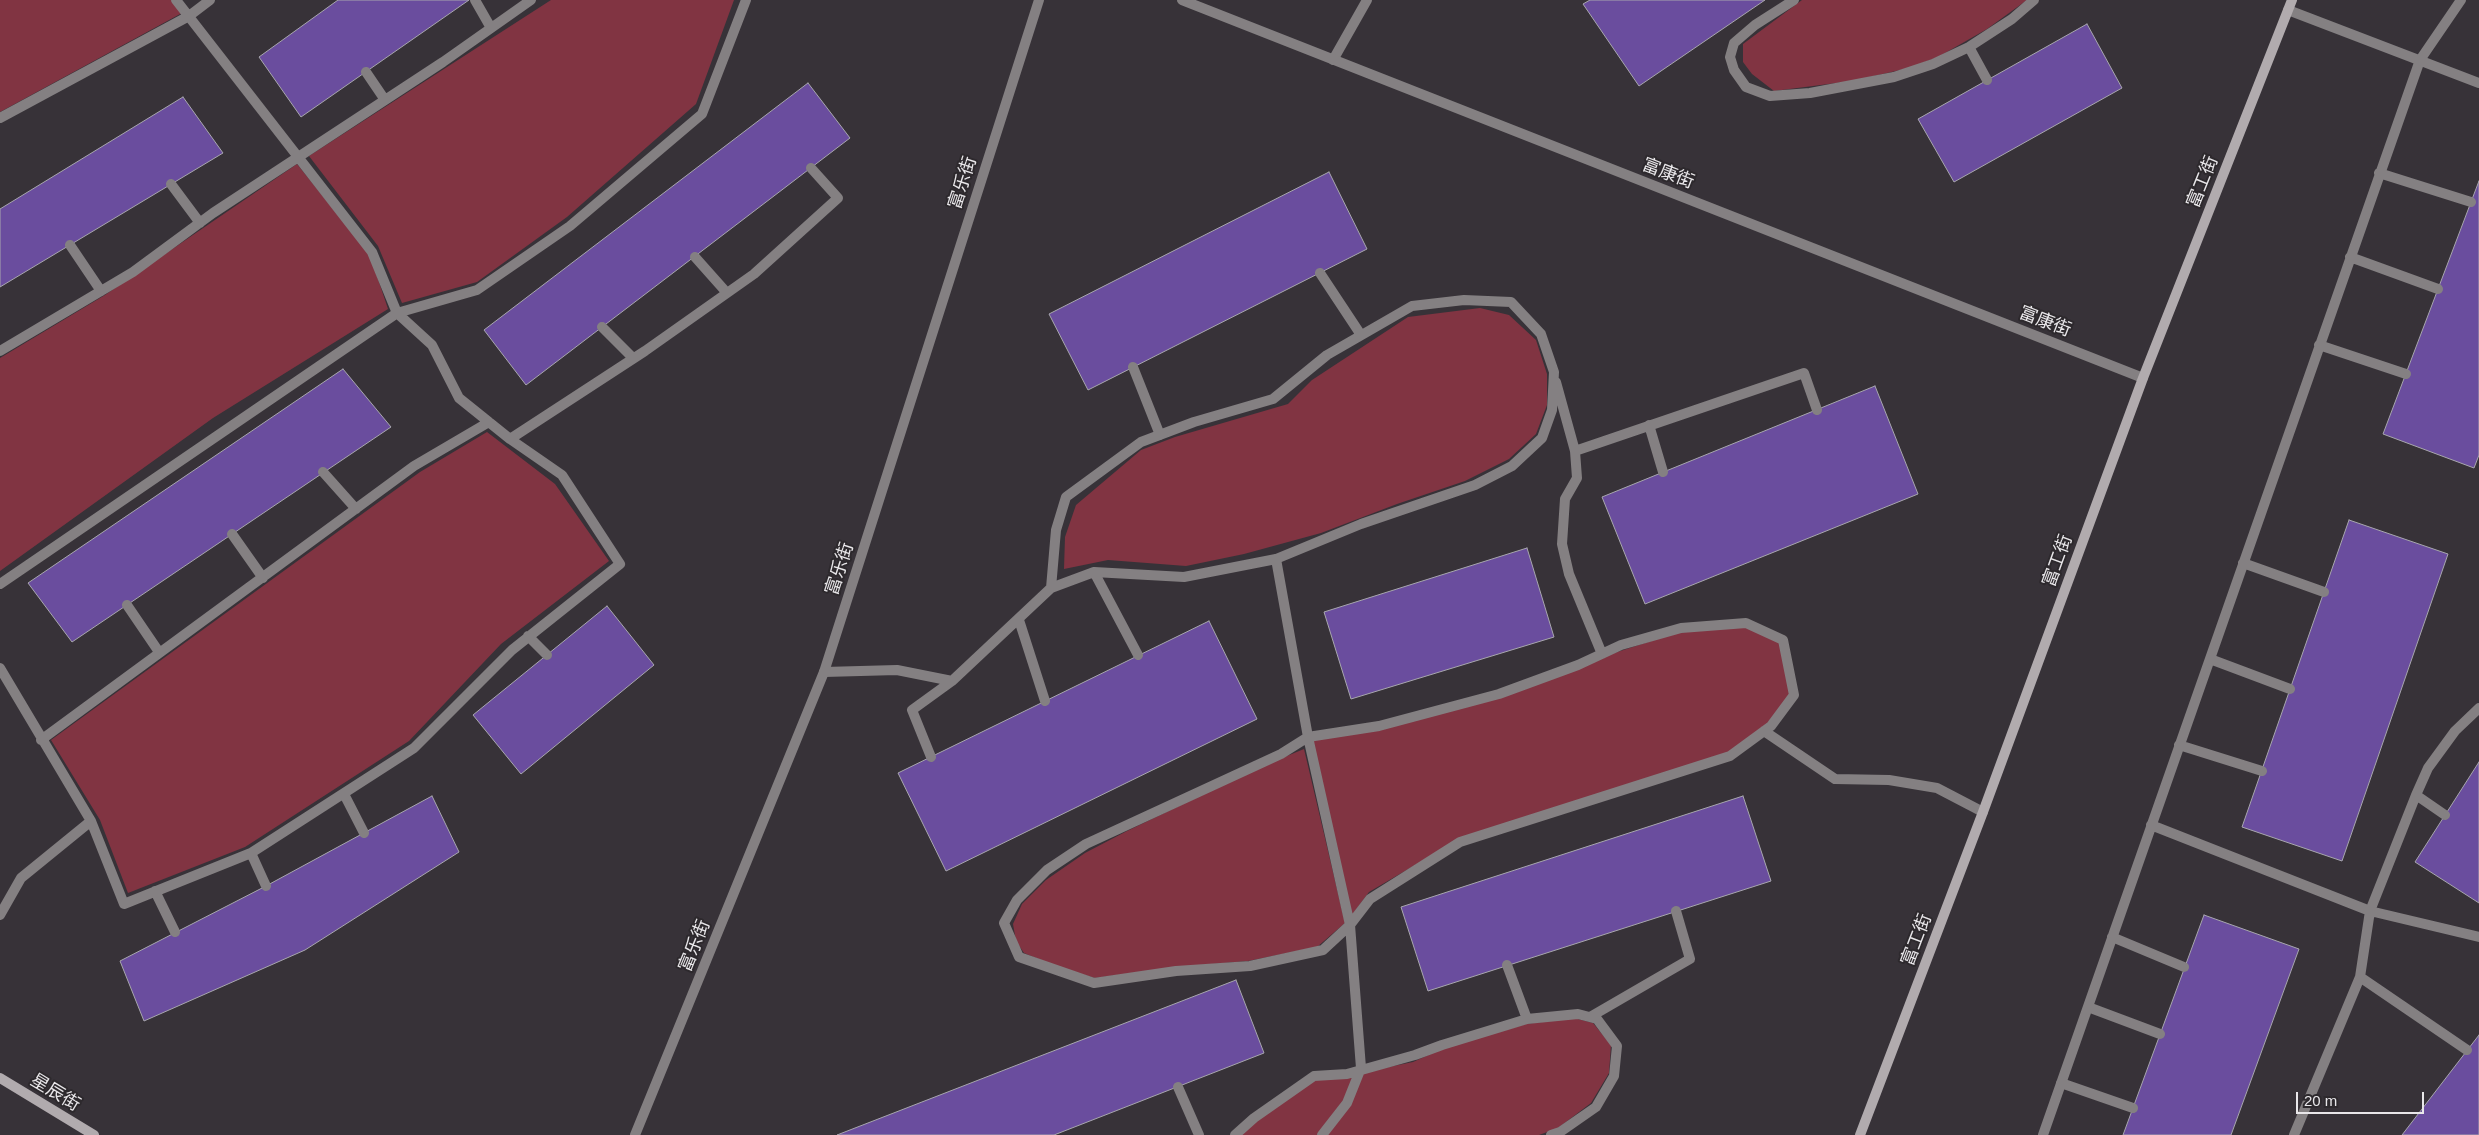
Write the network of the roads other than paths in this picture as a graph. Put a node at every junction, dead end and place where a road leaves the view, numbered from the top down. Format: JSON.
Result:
{"nodes":[{"id":1,"x":176,"y":0,"type":"edge"},
{"id":2,"x":210,"y":0,"type":"edge"},
{"id":3,"x":474,"y":0,"type":"edge"},
{"id":4,"x":532,"y":0,"type":"edge"},
{"id":5,"x":746,"y":0,"type":"edge"},
{"id":6,"x":1039,"y":0,"type":"edge"},
{"id":7,"x":1182,"y":0,"type":"edge"},
{"id":8,"x":1366,"y":0,"type":"edge"},
{"id":9,"x":1794,"y":0,"type":"edge"},
{"id":10,"x":2034,"y":0,"type":"edge"},
{"id":11,"x":2460,"y":0,"type":"edge"},
{"id":12,"x":2290,"y":5,"type":"edge"},
{"id":13,"x":189,"y":16,"type":"junction"},
{"id":14,"x":491,"y":28,"type":"junction"},
{"id":15,"x":1969,"y":46,"type":"junction"},
{"id":16,"x":1333,"y":60,"type":"junction"},
{"id":17,"x":2420,"y":60,"type":"junction"},
{"id":18,"x":366,"y":72,"type":"dead end"},
{"id":19,"x":1987,"y":80,"type":"dead end"},
{"id":20,"x":2479,"y":83,"type":"edge"},
{"id":21,"x":385,"y":100,"type":"junction"},
{"id":22,"x":0,"y":118,"type":"edge"},
{"id":23,"x":299,"y":156,"type":"junction"},
{"id":24,"x":811,"y":168,"type":"dead end"},
{"id":25,"x":2379,"y":173,"type":"junction"},
{"id":26,"x":172,"y":184,"type":"dead end"},
{"id":27,"x":2471,"y":202,"type":"dead end"},
{"id":28,"x":200,"y":223,"type":"junction"},
{"id":29,"x":70,"y":245,"type":"dead end"},
{"id":30,"x":695,"y":257,"type":"dead end"},
{"id":31,"x":2350,"y":257,"type":"junction"},
{"id":32,"x":1320,"y":273,"type":"dead end"},
{"id":33,"x":2438,"y":289,"type":"dead end"},
{"id":34,"x":101,"y":291,"type":"junction"},
{"id":35,"x":727,"y":293,"type":"junction"},
{"id":36,"x":397,"y":312,"type":"junction"},
{"id":37,"x":602,"y":327,"type":"dead end"},
{"id":38,"x":1360,"y":335,"type":"junction"},
{"id":39,"x":2319,"y":345,"type":"junction"},
{"id":40,"x":0,"y":351,"type":"edge"},
{"id":41,"x":633,"y":358,"type":"junction"},
{"id":42,"x":1134,"y":367,"type":"dead end"},
{"id":43,"x":1554,"y":372,"type":"junction"},
{"id":44,"x":2406,"y":374,"type":"dead end"},
{"id":45,"x":2143,"y":378,"type":"junction"},
{"id":46,"x":1817,"y":410,"type":"dead end"},
{"id":47,"x":489,"y":422,"type":"junction"},
{"id":48,"x":1649,"y":425,"type":"junction"},
{"id":49,"x":1160,"y":435,"type":"junction"},
{"id":50,"x":510,"y":439,"type":"junction"},
{"id":51,"x":1575,"y":450,"type":"junction"},
{"id":52,"x":323,"y":472,"type":"dead end"},
{"id":53,"x":1663,"y":472,"type":"dead end"},
{"id":54,"x":356,"y":509,"type":"junction"},
{"id":55,"x":232,"y":534,"type":"dead end"},
{"id":56,"x":1276,"y":559,"type":"junction"},
{"id":57,"x":2243,"y":563,"type":"junction"},
{"id":58,"x":1094,"y":572,"type":"junction"},
{"id":59,"x":262,"y":578,"type":"junction"},
{"id":60,"x":0,"y":584,"type":"edge"},
{"id":61,"x":1051,"y":588,"type":"junction"},
{"id":62,"x":2324,"y":592,"type":"dead end"},
{"id":63,"x":127,"y":605,"type":"dead end"},
{"id":64,"x":1019,"y":620,"type":"junction"},
{"id":65,"x":528,"y":636,"type":"junction"},
{"id":66,"x":159,"y":652,"type":"junction"},
{"id":67,"x":1602,"y":654,"type":"junction"},
{"id":68,"x":547,"y":655,"type":"dead end"},
{"id":69,"x":1138,"y":655,"type":"dead end"},
{"id":70,"x":2210,"y":659,"type":"junction"},
{"id":71,"x":0,"y":668,"type":"edge"},
{"id":72,"x":824,"y":672,"type":"junction"},
{"id":73,"x":952,"y":681,"type":"junction"},
{"id":74,"x":2290,"y":689,"type":"dead end"},
{"id":75,"x":1045,"y":701,"type":"dead end"},
{"id":76,"x":2479,"y":708,"type":"edge"},
{"id":77,"x":1764,"y":731,"type":"junction"},
{"id":78,"x":1308,"y":737,"type":"junction"},
{"id":79,"x":41,"y":740,"type":"junction"},
{"id":80,"x":2179,"y":745,"type":"junction"},
{"id":81,"x":931,"y":757,"type":"dead end"},
{"id":82,"x":2262,"y":771,"type":"dead end"},
{"id":83,"x":344,"y":794,"type":"junction"},
{"id":84,"x":2416,"y":795,"type":"junction"},
{"id":85,"x":1983,"y":812,"type":"junction"},
{"id":86,"x":2445,"y":816,"type":"dead end"},
{"id":87,"x":90,"y":822,"type":"junction"},
{"id":88,"x":2152,"y":825,"type":"junction"},
{"id":89,"x":364,"y":833,"type":"dead end"},
{"id":90,"x":251,"y":853,"type":"junction"},
{"id":91,"x":266,"y":886,"type":"dead end"},
{"id":92,"x":155,"y":892,"type":"junction"},
{"id":93,"x":1676,"y":911,"type":"dead end"},
{"id":94,"x":2370,"y":911,"type":"junction"},
{"id":95,"x":0,"y":915,"type":"edge"},
{"id":96,"x":1350,"y":925,"type":"junction"},
{"id":97,"x":175,"y":932,"type":"dead end"},
{"id":98,"x":2112,"y":937,"type":"junction"},
{"id":99,"x":2479,"y":937,"type":"edge"},
{"id":100,"x":1507,"y":966,"type":"dead end"},
{"id":101,"x":2184,"y":967,"type":"dead end"},
{"id":102,"x":2360,"y":977,"type":"junction"},
{"id":103,"x":2088,"y":1007,"type":"junction"},
{"id":104,"x":1590,"y":1017,"type":"junction"},
{"id":105,"x":1527,"y":1019,"type":"junction"},
{"id":106,"x":2160,"y":1034,"type":"dead end"},
{"id":107,"x":2467,"y":1050,"type":"dead end"},
{"id":108,"x":1361,"y":1068,"type":"junction"},
{"id":109,"x":0,"y":1078,"type":"edge"},
{"id":110,"x":2061,"y":1083,"type":"junction"},
{"id":111,"x":1178,"y":1087,"type":"dead end"},
{"id":112,"x":2132,"y":1108,"type":"dead end"},
{"id":113,"x":94,"y":1135,"type":"edge"},
{"id":114,"x":635,"y":1135,"type":"edge"},
{"id":115,"x":1199,"y":1135,"type":"edge"},
{"id":116,"x":1235,"y":1135,"type":"edge"},
{"id":117,"x":1322,"y":1135,"type":"edge"},
{"id":118,"x":1551,"y":1135,"type":"edge"},
{"id":119,"x":1860,"y":1135,"type":"edge"},
{"id":120,"x":2043,"y":1135,"type":"edge"},
{"id":121,"x":2294,"y":1135,"type":"edge"}],
"edges":[{"from":1,"to":13,"type":"street"},
{"from":2,"to":13,"type":"street"},
{"from":3,"to":14,"type":"street"},
{"from":4,"to":14,"type":"street"},
{"from":5,"to":36,"type":"street"},
{"from":6,"to":72,"type":"street","name":"富乐街"},
{"from":7,"to":16,"type":"street","name":"富康街"},
{"from":8,"to":16,"type":"street"},
{"from":9,"to":15,"type":"street"},
{"from":10,"to":15,"type":"street"},
{"from":11,"to":17,"type":"street"},
{"from":12,"to":17,"type":"street"},
{"from":12,"to":45,"type":"street","name":"富工街"},
{"from":13,"to":22,"type":"street"},
{"from":13,"to":23,"type":"street"},
{"from":14,"to":21,"type":"street"},
{"from":15,"to":19,"type":"street"},
{"from":16,"to":45,"type":"street","name":"富康街"},
{"from":17,"to":20,"type":"street"},
{"from":17,"to":25,"type":"street"},
{"from":18,"to":21,"type":"street"},
{"from":21,"to":23,"type":"street"},
{"from":23,"to":28,"type":"street"},
{"from":23,"to":36,"type":"street"},
{"from":24,"to":35,"type":"street"},
{"from":25,"to":27,"type":"street"},
{"from":25,"to":31,"type":"street"},
{"from":26,"to":28,"type":"street"},
{"from":28,"to":34,"type":"street"},
{"from":29,"to":34,"type":"street"},
{"from":30,"to":35,"type":"street"},
{"from":31,"to":33,"type":"street"},
{"from":31,"to":39,"type":"street"},
{"from":32,"to":38,"type":"street"},
{"from":34,"to":40,"type":"street"},
{"from":35,"to":41,"type":"street"},
{"from":36,"to":47,"type":"street"},
{"from":36,"to":60,"type":"street"},
{"from":37,"to":41,"type":"street"},
{"from":38,"to":43,"type":"street"},
{"from":38,"to":49,"type":"street"},
{"from":39,"to":44,"type":"street"},
{"from":39,"to":57,"type":"street"},
{"from":41,"to":50,"type":"street"},
{"from":42,"to":49,"type":"street"},
{"from":43,"to":51,"type":"street"},
{"from":43,"to":56,"type":"street"},
{"from":45,"to":85,"type":"street","name":"富工街"},
{"from":46,"to":48,"type":"street"},
{"from":47,"to":50,"type":"street"},
{"from":47,"to":54,"type":"street"},
{"from":48,"to":51,"type":"street"},
{"from":48,"to":53,"type":"street"},
{"from":49,"to":61,"type":"street"},
{"from":50,"to":65,"type":"street"},
{"from":51,"to":67,"type":"street"},
{"from":52,"to":54,"type":"street"},
{"from":54,"to":59,"type":"street"},
{"from":55,"to":59,"type":"street"},
{"from":56,"to":58,"type":"street"},
{"from":56,"to":78,"type":"street"},
{"from":57,"to":62,"type":"street"},
{"from":57,"to":70,"type":"street"},
{"from":58,"to":61,"type":"street"},
{"from":58,"to":69,"type":"street"},
{"from":59,"to":66,"type":"street"},
{"from":61,"to":64,"type":"street"},
{"from":63,"to":66,"type":"street"},
{"from":64,"to":73,"type":"street"},
{"from":64,"to":75,"type":"street"},
{"from":65,"to":68,"type":"street"},
{"from":65,"to":83,"type":"street"},
{"from":66,"to":79,"type":"street"},
{"from":67,"to":77,"type":"street"},
{"from":67,"to":78,"type":"street"},
{"from":70,"to":74,"type":"street"},
{"from":70,"to":80,"type":"street"},
{"from":71,"to":79,"type":"street"},
{"from":72,"to":73,"type":"street"},
{"from":72,"to":114,"type":"street","name":"富乐街"},
{"from":73,"to":81,"type":"street"},
{"from":76,"to":84,"type":"street"},
{"from":77,"to":85,"type":"street"},
{"from":77,"to":96,"type":"street"},
{"from":78,"to":96,"type":"street"},
{"from":78,"to":96,"type":"street"},
{"from":79,"to":87,"type":"street"},
{"from":80,"to":82,"type":"street"},
{"from":80,"to":88,"type":"street"},
{"from":83,"to":89,"type":"street"},
{"from":83,"to":90,"type":"street"},
{"from":84,"to":86,"type":"street"},
{"from":84,"to":94,"type":"street"},
{"from":85,"to":119,"type":"street","name":"富工街"},
{"from":87,"to":92,"type":"street"},
{"from":87,"to":95,"type":"street"},
{"from":88,"to":94,"type":"street"},
{"from":88,"to":98,"type":"street"},
{"from":90,"to":91,"type":"street"},
{"from":90,"to":92,"type":"street"},
{"from":92,"to":97,"type":"street"},
{"from":93,"to":104,"type":"street"},
{"from":94,"to":99,"type":"street"},
{"from":94,"to":102,"type":"street"},
{"from":96,"to":108,"type":"street"},
{"from":98,"to":101,"type":"street"},
{"from":98,"to":103,"type":"street"},
{"from":100,"to":105,"type":"street"},
{"from":102,"to":107,"type":"street"},
{"from":102,"to":121,"type":"street"},
{"from":103,"to":106,"type":"street"},
{"from":103,"to":110,"type":"street"},
{"from":104,"to":105,"type":"street"},
{"from":104,"to":118,"type":"street"},
{"from":105,"to":108,"type":"street"},
{"from":108,"to":116,"type":"street"},
{"from":108,"to":117,"type":"street"},
{"from":109,"to":113,"type":"street","name":"星辰街"},
{"from":110,"to":112,"type":"street"},
{"from":110,"to":120,"type":"street"},
{"from":111,"to":115,"type":"street"}]}
